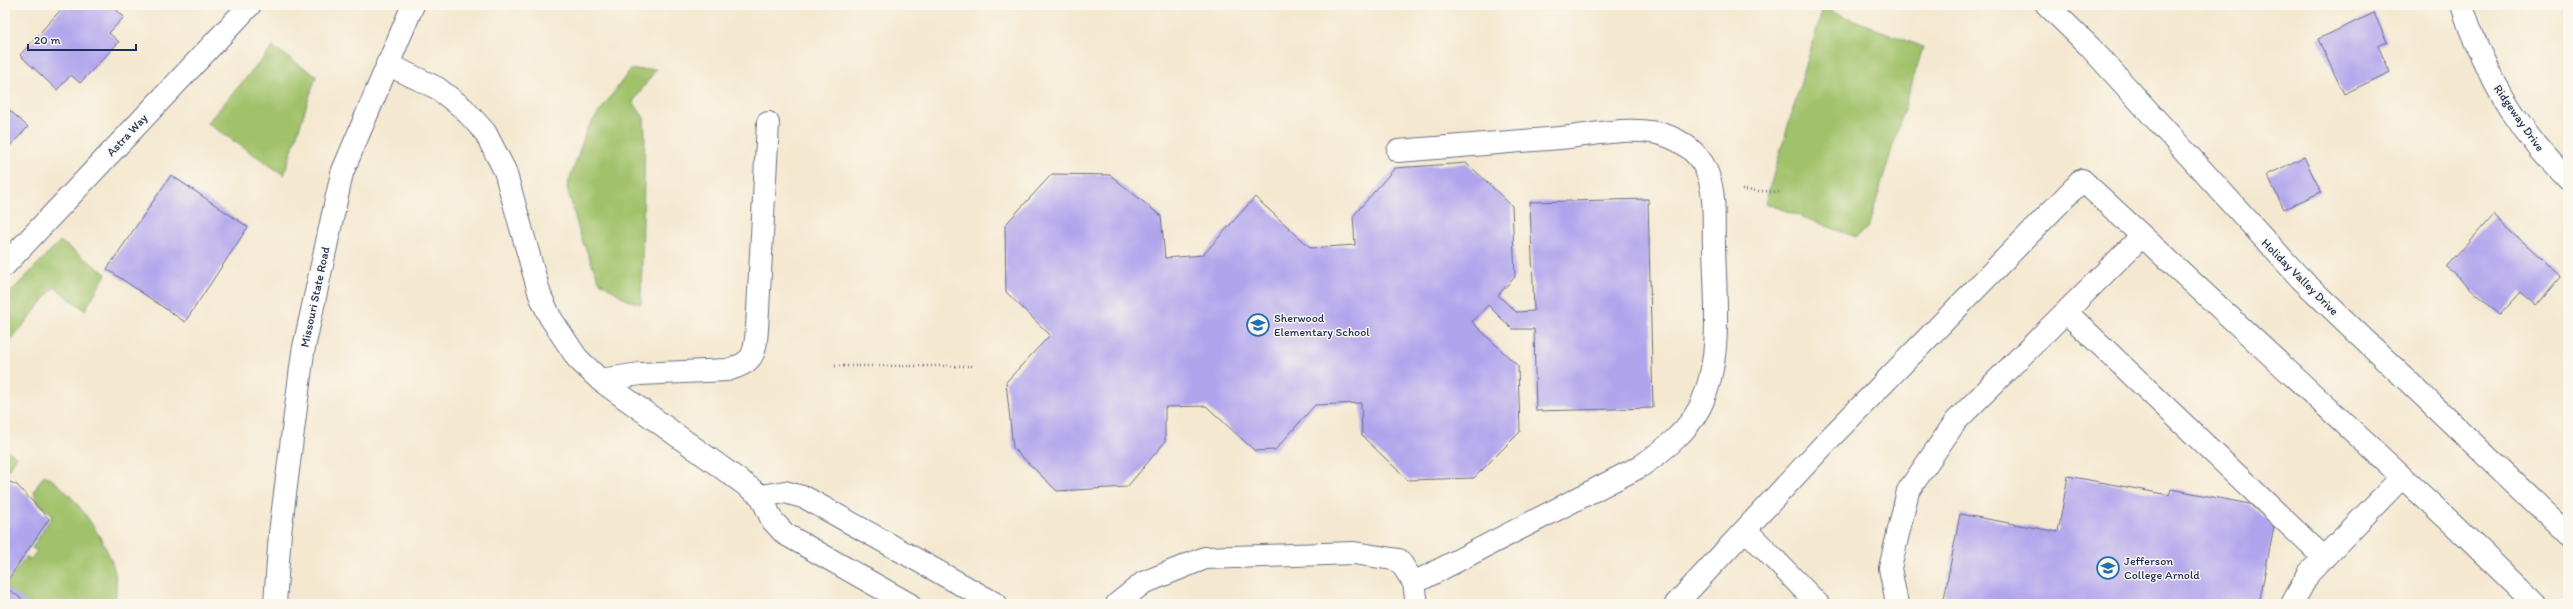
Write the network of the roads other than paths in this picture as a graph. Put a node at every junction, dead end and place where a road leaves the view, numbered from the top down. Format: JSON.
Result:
{"nodes":[{"id":1,"x":250,"y":5,"type":"edge"},
{"id":2,"x":413,"y":5,"type":"edge"},
{"id":3,"x":2047,"y":5,"type":"edge"},
{"id":4,"x":2462,"y":5,"type":"edge"},
{"id":5,"x":386,"y":64,"type":"junction"},
{"id":6,"x":768,"y":123,"type":"dead end"},
{"id":7,"x":1398,"y":151,"type":"dead end"},
{"id":8,"x":2568,"y":180,"type":"edge"},
{"id":9,"x":2142,"y":236,"type":"junction"},
{"id":10,"x":5,"y":264,"type":"edge"},
{"id":11,"x":2066,"y":312,"type":"junction"},
{"id":12,"x":600,"y":380,"type":"junction"},
{"id":13,"x":2402,"y":476,"type":"junction"},
{"id":14,"x":761,"y":496,"type":"junction"},
{"id":15,"x":1746,"y":530,"type":"junction"},
{"id":16,"x":2568,"y":534,"type":"edge"},
{"id":17,"x":2324,"y":558,"type":"junction"},
{"id":18,"x":1415,"y":594,"type":"edge"},
{"id":19,"x":275,"y":604,"type":"edge"},
{"id":20,"x":909,"y":604,"type":"edge"},
{"id":21,"x":996,"y":604,"type":"edge"},
{"id":22,"x":1117,"y":604,"type":"edge"},
{"id":23,"x":1676,"y":604,"type":"edge"},
{"id":24,"x":1818,"y":604,"type":"edge"},
{"id":25,"x":1897,"y":604,"type":"edge"},
{"id":26,"x":2292,"y":604,"type":"edge"},
{"id":27,"x":2535,"y":604,"type":"edge"}],
"edges":[{"from":1,"to":10,"type":"street","name":"Astra Way"},
{"from":2,"to":5,"type":"street","name":"Missouri State Road"},
{"from":3,"to":16,"type":"street","name":"Holiday Valley Drive"},
{"from":4,"to":8,"type":"street","name":"Ridgeway Drive"},
{"from":5,"to":12,"type":"street"},
{"from":5,"to":19,"type":"street","name":"Missouri State Road"},
{"from":6,"to":12,"type":"street"},
{"from":7,"to":18,"type":"street"},
{"from":9,"to":11,"type":"street"},
{"from":9,"to":13,"type":"street"},
{"from":9,"to":15,"type":"street"},
{"from":11,"to":17,"type":"street"},
{"from":11,"to":25,"type":"street"},
{"from":12,"to":14,"type":"street"},
{"from":13,"to":17,"type":"street"},
{"from":13,"to":27,"type":"street"},
{"from":14,"to":20,"type":"street"},
{"from":14,"to":21,"type":"street"},
{"from":15,"to":23,"type":"street"},
{"from":15,"to":24,"type":"street"},
{"from":17,"to":26,"type":"street"},
{"from":18,"to":22,"type":"street"}]}
